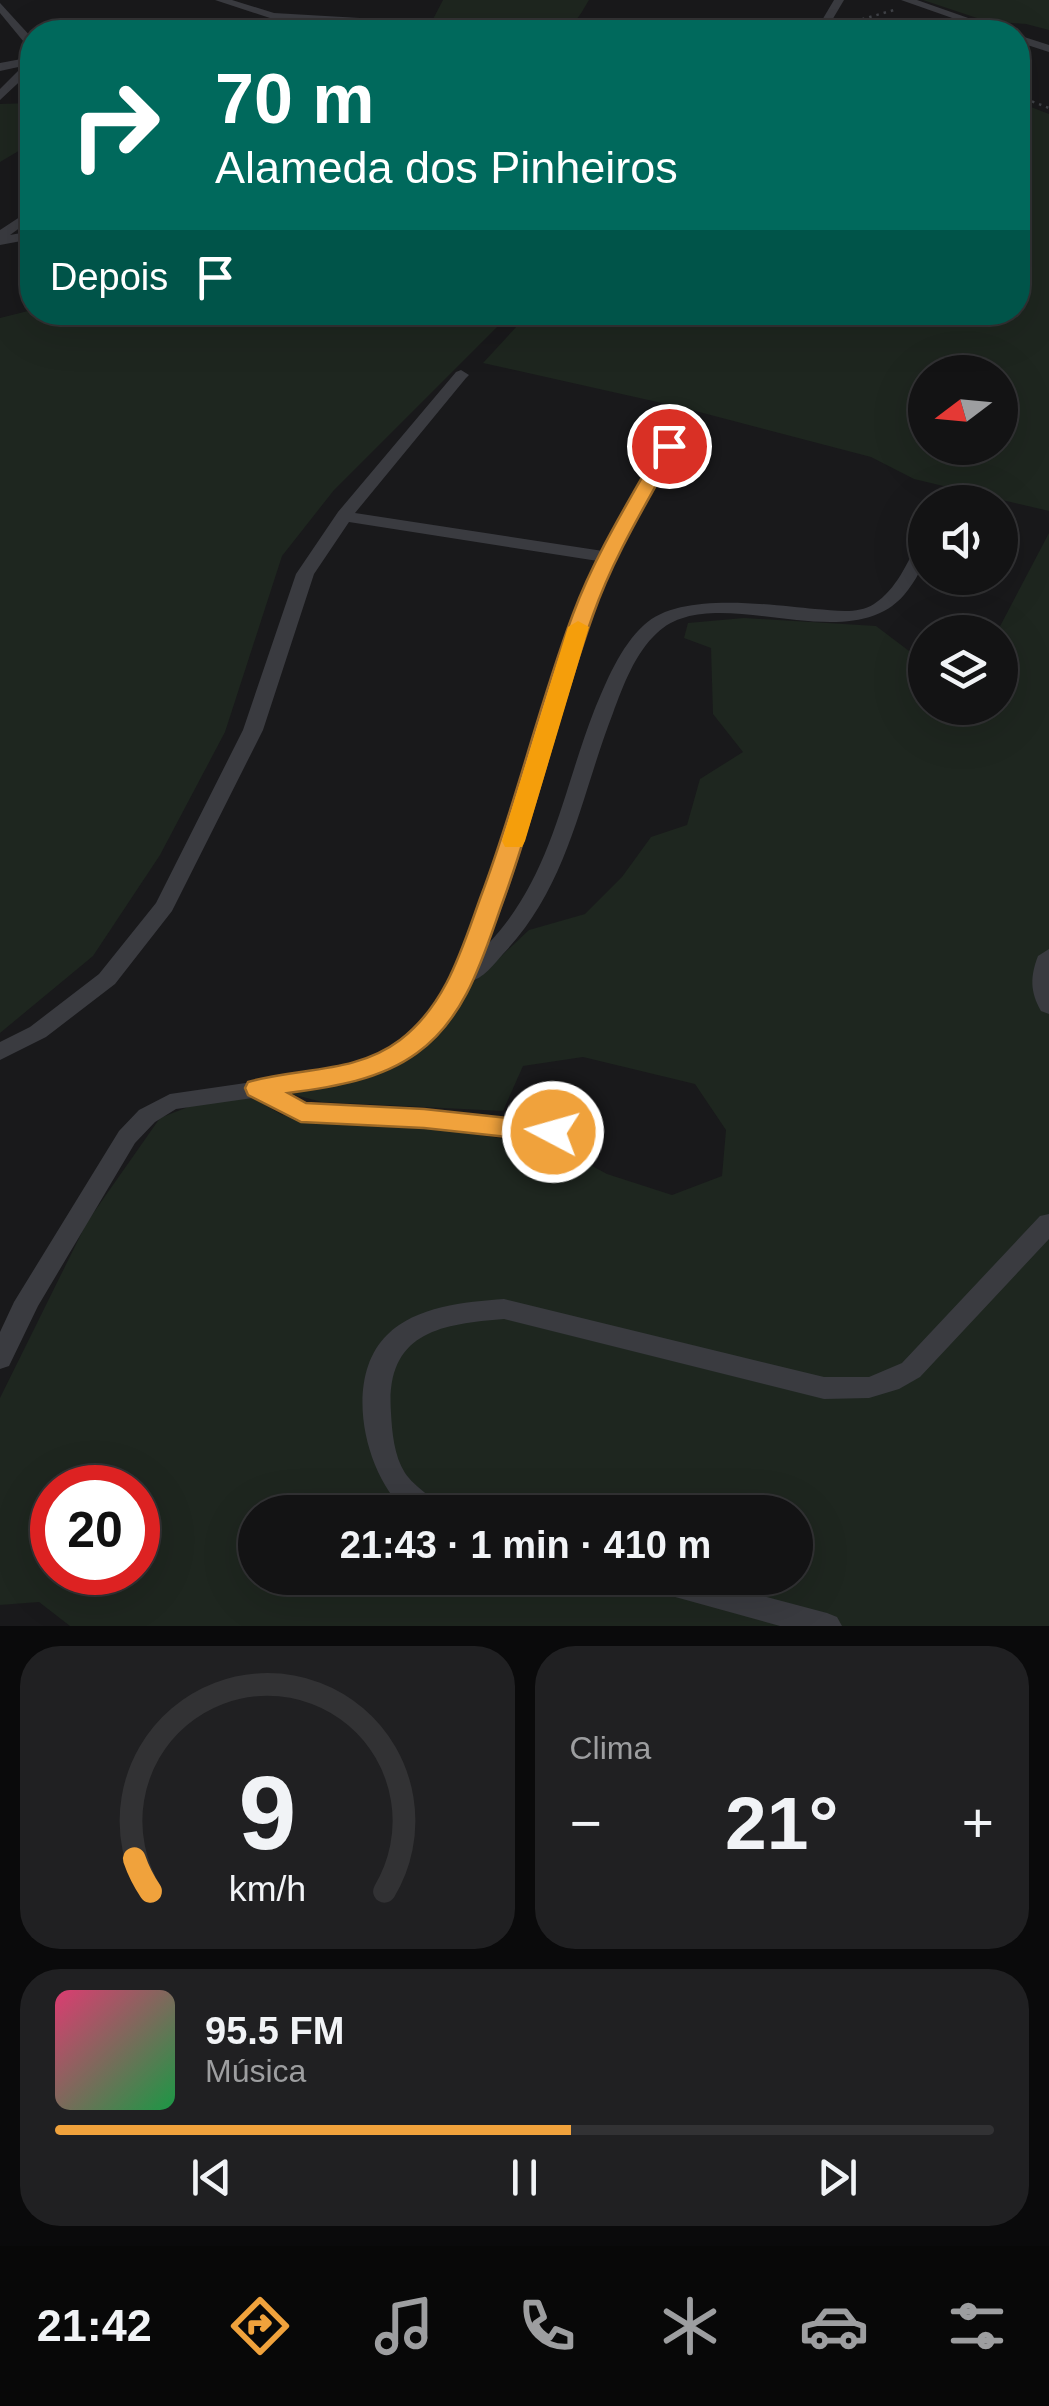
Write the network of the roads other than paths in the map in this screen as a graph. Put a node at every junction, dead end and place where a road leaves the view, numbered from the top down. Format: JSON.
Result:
{"nodes":[{"id":1,"x":220,"y":0,"type":"edge"},
{"id":2,"x":912,"y":2,"type":"edge"},
{"id":3,"x":0,"y":6,"type":"edge"},
{"id":4,"x":342,"y":20,"type":"edge"},
{"id":5,"x":966,"y":20,"type":"edge"},
{"id":6,"x":20,"y":30,"type":"edge"},
{"id":7,"x":20,"y":75,"type":"edge"},
{"id":8,"x":0,"y":96,"type":"edge"},
{"id":9,"x":461,"y":374,"type":"dead end"},
{"id":10,"x":679,"y":428,"type":"dead end"},
{"id":11,"x":344,"y":516,"type":"junction"},
{"id":12,"x":606,"y":557,"type":"junction"},
{"id":13,"x":908,"y":573,"type":"edge"},
{"id":14,"x":1049,"y":956,"type":"edge"},
{"id":15,"x":461,"y":983,"type":"junction"},
{"id":16,"x":1049,"y":1006,"type":"edge"},
{"id":17,"x":0,"y":1052,"type":"edge"},
{"id":18,"x":258,"y":1088,"type":"junction"},
{"id":19,"x":553,"y":1132,"type":"dead end"},
{"id":20,"x":1049,"y":1223,"type":"edge"},
{"id":21,"x":0,"y":1358,"type":"edge"},
{"id":22,"x":407,"y":1495,"type":"edge"},
{"id":23,"x":713,"y":1595,"type":"edge"},
{"id":24,"x":827,"y":1626,"type":"edge"}],
"edges":[{"from":1,"to":4,"type":"street"},
{"from":2,"to":5,"type":"street"},
{"from":3,"to":6,"type":"street"},
{"from":7,"to":8,"type":"street"},
{"from":9,"to":11,"type":"street"},
{"from":10,"to":12,"type":"street"},
{"from":11,"to":12,"type":"street"},
{"from":11,"to":17,"type":"street"},
{"from":12,"to":15,"type":"street"},
{"from":13,"to":15,"type":"street"},
{"from":14,"to":16,"type":"street"},
{"from":15,"to":18,"type":"street"},
{"from":18,"to":19,"type":"lane"},
{"from":18,"to":21,"type":"street"},
{"from":20,"to":22,"type":"street"},
{"from":23,"to":24,"type":"street"}]}
